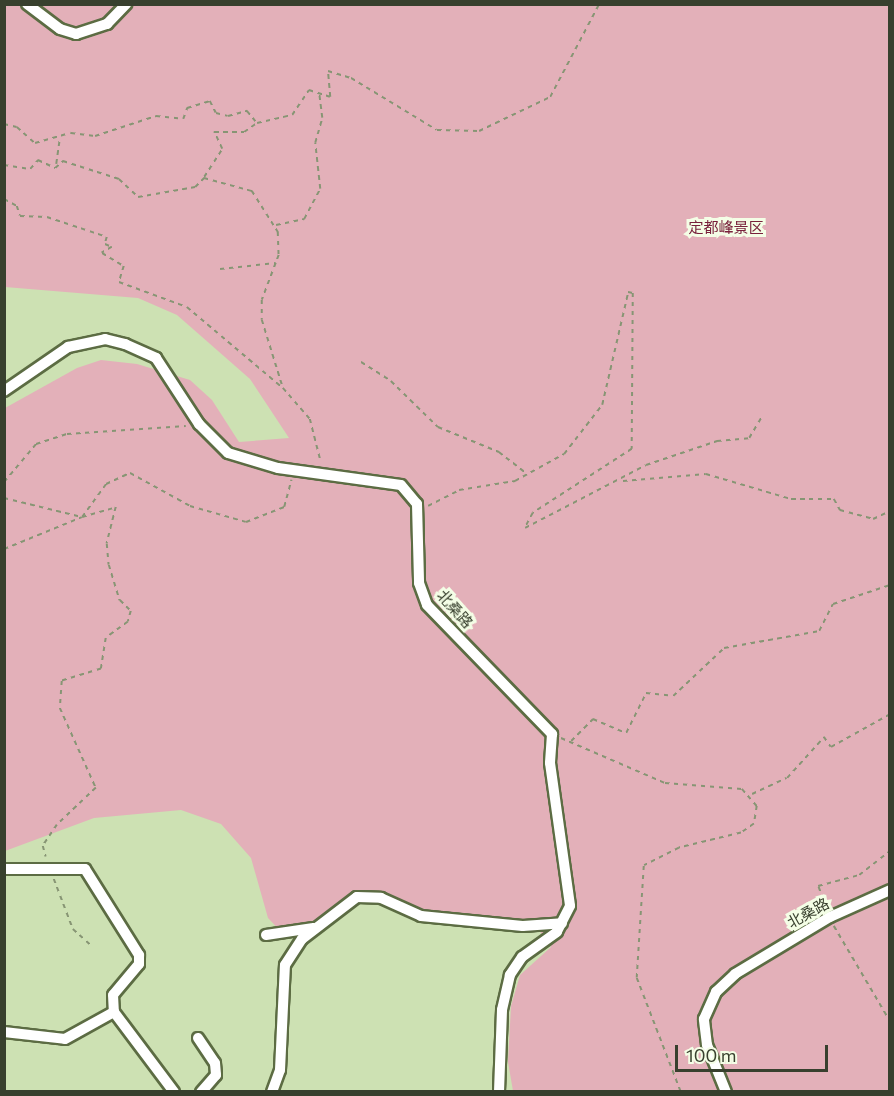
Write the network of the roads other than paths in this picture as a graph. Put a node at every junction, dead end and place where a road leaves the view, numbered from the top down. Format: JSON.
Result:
{"nodes":[{"id":1,"x":27,"y":4,"type":"edge"},
{"id":2,"x":126,"y":4,"type":"edge"},
{"id":3,"x":4,"y":392,"type":"edge"},
{"id":4,"x":4,"y":868,"type":"edge"},
{"id":5,"x":890,"y":890,"type":"edge"},
{"id":6,"x":562,"y":923,"type":"junction"},
{"id":7,"x":317,"y":927,"type":"junction"},
{"id":8,"x":266,"y":935,"type":"dead end"},
{"id":9,"x":114,"y":1012,"type":"junction"},
{"id":10,"x":4,"y":1032,"type":"edge"},
{"id":11,"x":198,"y":1038,"type":"dead end"},
{"id":12,"x":174,"y":1092,"type":"edge"},
{"id":13,"x":201,"y":1092,"type":"edge"},
{"id":14,"x":272,"y":1092,"type":"edge"},
{"id":15,"x":499,"y":1092,"type":"edge"},
{"id":16,"x":726,"y":1092,"type":"edge"}],
"edges":[{"from":1,"to":2,"type":"street"},
{"from":3,"to":6,"type":"street","name":"北桑路"},
{"from":4,"to":9,"type":"street"},
{"from":5,"to":16,"type":"street","name":"北桑路"},
{"from":6,"to":7,"type":"street"},
{"from":6,"to":15,"type":"street"},
{"from":7,"to":8,"type":"street"},
{"from":7,"to":14,"type":"street"},
{"from":9,"to":10,"type":"street"},
{"from":9,"to":12,"type":"street"},
{"from":11,"to":13,"type":"street"}]}
